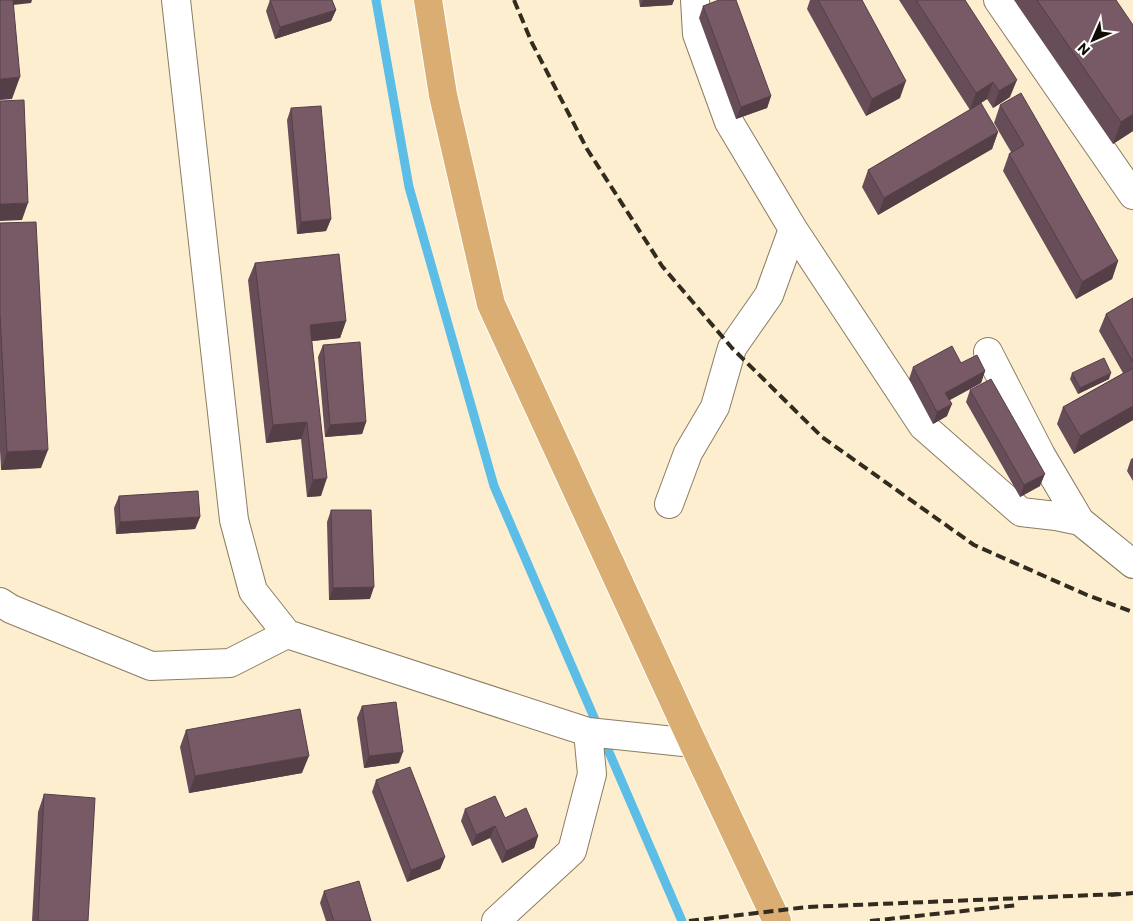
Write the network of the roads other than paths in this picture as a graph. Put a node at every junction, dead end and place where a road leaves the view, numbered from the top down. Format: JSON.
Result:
{"nodes":[{"id":1,"x":176,"y":0,"type":"edge"},
{"id":2,"x":428,"y":0,"type":"edge"},
{"id":3,"x":695,"y":0,"type":"edge"},
{"id":4,"x":998,"y":0,"type":"edge"},
{"id":5,"x":1133,"y":195,"type":"edge"},
{"id":6,"x":793,"y":229,"type":"junction"},
{"id":7,"x":988,"y":352,"type":"dead end"},
{"id":8,"x":669,"y":504,"type":"dead end"},
{"id":9,"x":1080,"y":522,"type":"junction"},
{"id":10,"x":1133,"y":564,"type":"edge"},
{"id":11,"x":0,"y":602,"type":"edge"},
{"id":12,"x":287,"y":634,"type":"junction"},
{"id":13,"x":588,"y":732,"type":"junction"},
{"id":14,"x":693,"y":744,"type":"junction"},
{"id":15,"x":496,"y":921,"type":"edge"},
{"id":16,"x":777,"y":921,"type":"edge"}],
"edges":[{"from":1,"to":12,"type":"street"},
{"from":2,"to":14,"type":"main road"},
{"from":3,"to":6,"type":"street"},
{"from":4,"to":5,"type":"street"},
{"from":6,"to":8,"type":"street"},
{"from":6,"to":9,"type":"street"},
{"from":7,"to":9,"type":"street"},
{"from":9,"to":10,"type":"street"},
{"from":11,"to":12,"type":"street"},
{"from":12,"to":13,"type":"street"},
{"from":13,"to":14,"type":"street"},
{"from":13,"to":15,"type":"street"},
{"from":14,"to":16,"type":"main road"}]}
